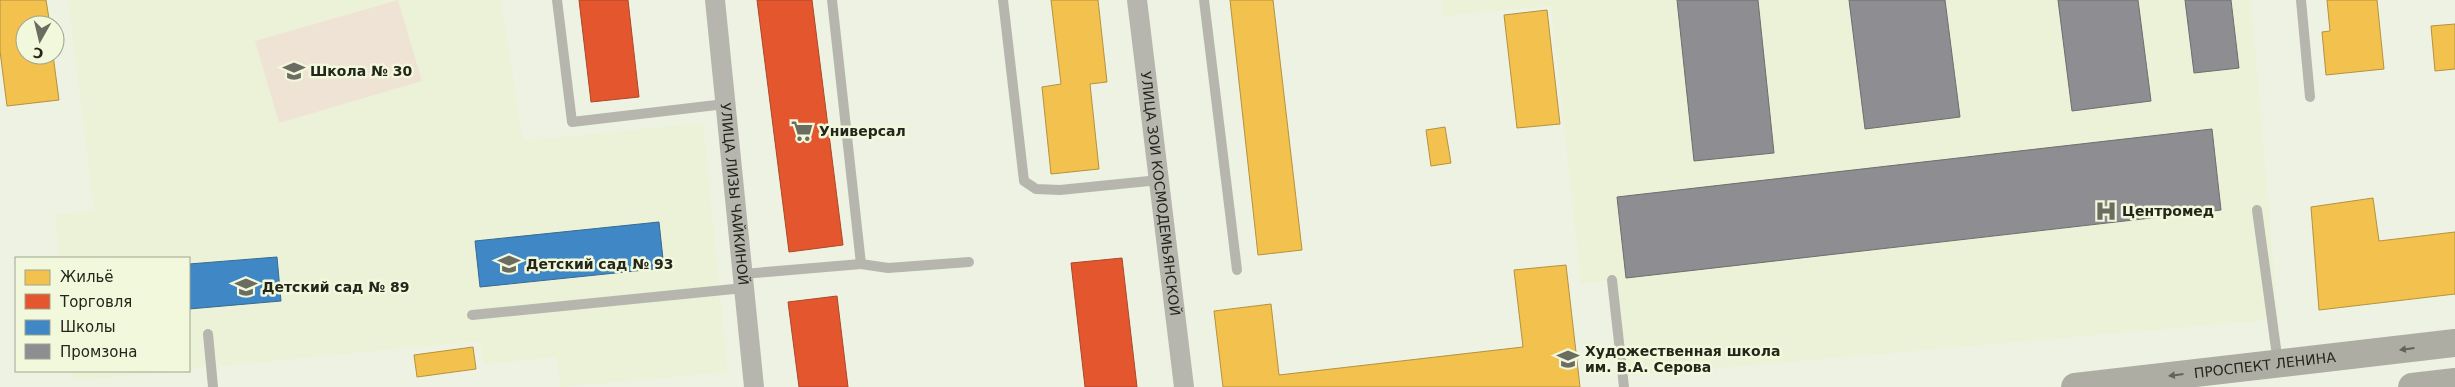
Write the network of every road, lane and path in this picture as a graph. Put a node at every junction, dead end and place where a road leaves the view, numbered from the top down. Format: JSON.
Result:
{"nodes":[{"id":1,"x":557,"y":0,"type":"edge"},
{"id":2,"x":715,"y":0,"type":"edge"},
{"id":3,"x":832,"y":0,"type":"edge"},
{"id":4,"x":1004,"y":0,"type":"edge"},
{"id":5,"x":1137,"y":0,"type":"edge"},
{"id":6,"x":1204,"y":0,"type":"edge"},
{"id":7,"x":2301,"y":0,"type":"edge"},
{"id":8,"x":2310,"y":97,"type":"dead end"},
{"id":9,"x":725,"y":104,"type":"junction"},
{"id":10,"x":1159,"y":180,"type":"junction"},
{"id":11,"x":2257,"y":210,"type":"dead end"},
{"id":12,"x":969,"y":262,"type":"dead end"},
{"id":13,"x":861,"y":264,"type":"junction"},
{"id":14,"x":1237,"y":270,"type":"dead end"},
{"id":15,"x":1612,"y":280,"type":"dead end"},
{"id":16,"x":743,"y":281,"type":"junction"},
{"id":17,"x":472,"y":315,"type":"dead end"},
{"id":18,"x":208,"y":334,"type":"dead end"},
{"id":19,"x":2455,"y":343,"type":"edge"},
{"id":20,"x":2278,"y":364,"type":"junction"},
{"id":21,"x":2450,"y":384,"type":"edge"},
{"id":22,"x":213,"y":387,"type":"edge"},
{"id":23,"x":754,"y":387,"type":"edge"},
{"id":24,"x":1184,"y":387,"type":"edge"},
{"id":25,"x":1624,"y":387,"type":"edge"},
{"id":26,"x":2075,"y":387,"type":"edge"},
{"id":27,"x":2412,"y":387,"type":"edge"}],
"edges":[{"from":1,"to":9,"type":"lane"},
{"from":2,"to":9,"type":"street","name":"УЛИЦА ЛИЗЫ ЧАЙКИНОЙ"},
{"from":3,"to":13,"type":"lane"},
{"from":4,"to":10,"type":"lane"},
{"from":5,"to":10,"type":"street","name":"УЛИЦА ЗОИ КОСМОДЕМЬЯНСКОЙ"},
{"from":6,"to":14,"type":"lane"},
{"from":7,"to":8,"type":"lane"},
{"from":9,"to":16,"type":"street","name":"УЛИЦА ЛИЗЫ ЧАЙКИНОЙ"},
{"from":10,"to":24,"type":"street","name":"УЛИЦА ЗОИ КОСМОДЕМЬЯНСКОЙ"},
{"from":11,"to":20,"type":"lane"},
{"from":12,"to":13,"type":"lane"},
{"from":13,"to":16,"type":"lane"},
{"from":15,"to":25,"type":"lane"},
{"from":16,"to":17,"type":"lane"},
{"from":16,"to":23,"type":"street","name":"УЛИЦА ЛИЗЫ ЧАЙКИНОЙ"},
{"from":18,"to":22,"type":"lane"},
{"from":19,"to":20,"type":"main road","name":"ПРОСПЕКТ ЛЕНИНА","one_way":true},
{"from":20,"to":26,"type":"main road","name":"ПРОСПЕКТ ЛЕНИНА","one_way":true},
{"from":21,"to":27,"type":"main road"}]}
